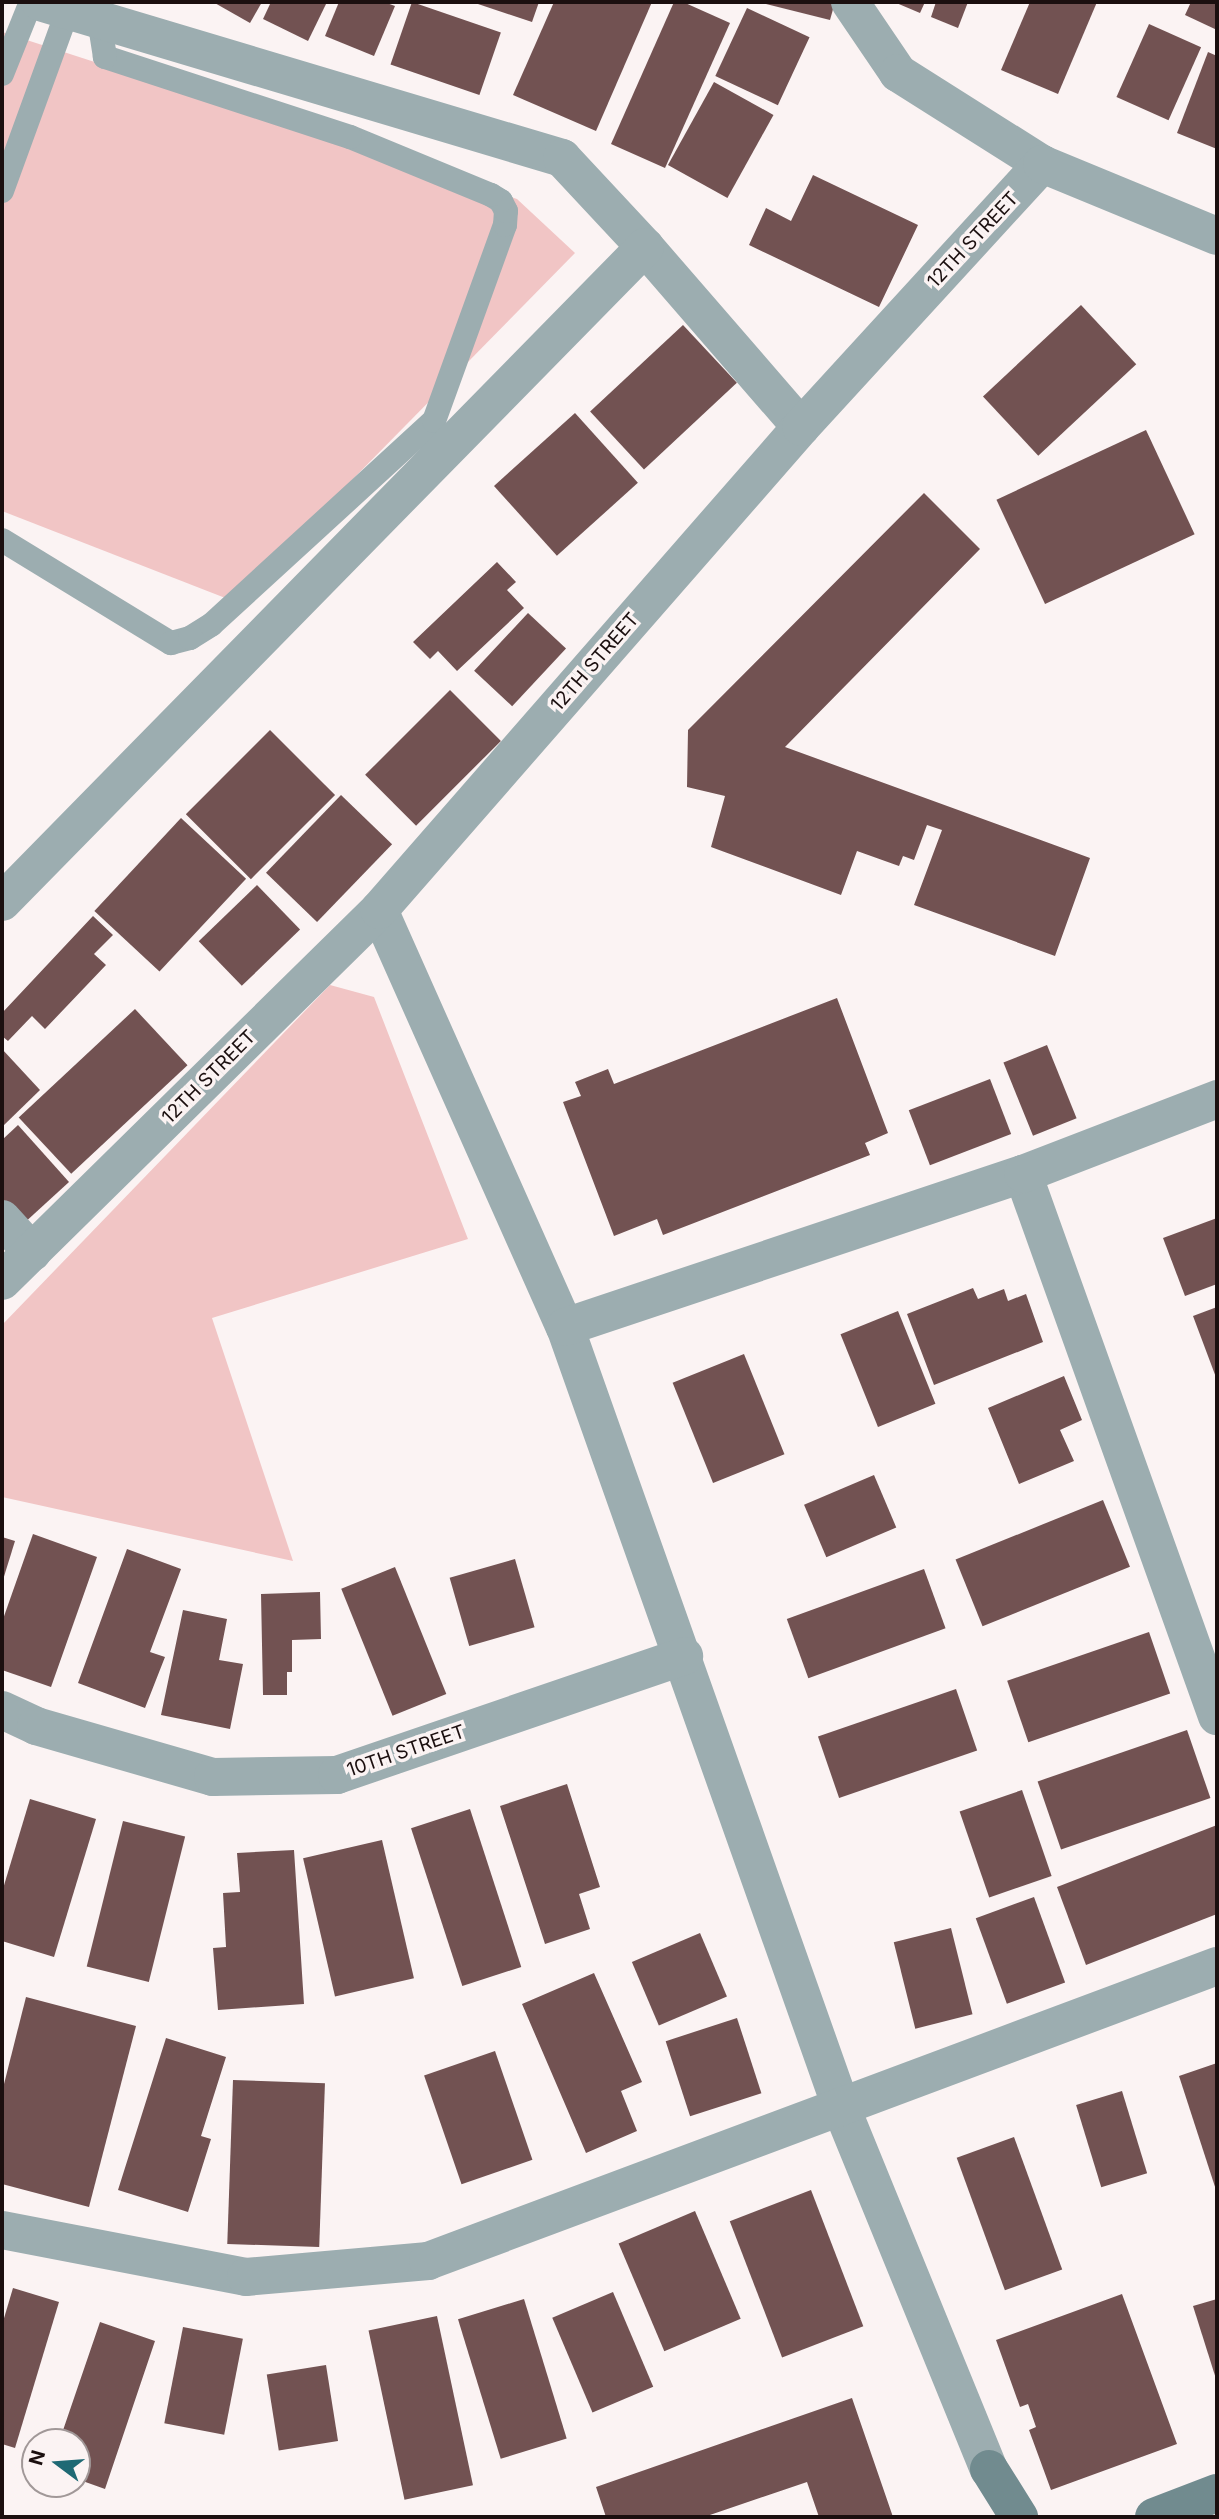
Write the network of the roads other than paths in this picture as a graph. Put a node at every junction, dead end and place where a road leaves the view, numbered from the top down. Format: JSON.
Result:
{"nodes":[{"id":1,"x":32,"y":2,"type":"edge"},
{"id":2,"x":850,"y":2,"type":"edge"},
{"id":3,"x":69,"y":11,"type":"edge"},
{"id":4,"x":2,"y":74,"type":"edge"},
{"id":5,"x":1042,"y":164,"type":"junction"},
{"id":6,"x":2,"y":191,"type":"edge"},
{"id":7,"x":1217,"y":236,"type":"edge"},
{"id":8,"x":645,"y":247,"type":"junction"},
{"id":9,"x":801,"y":427,"type":"junction"},
{"id":10,"x":2,"y":540,"type":"edge"},
{"id":11,"x":2,"y":902,"type":"edge"},
{"id":12,"x":379,"y":910,"type":"junction"},
{"id":13,"x":1217,"y":1099,"type":"edge"},
{"id":14,"x":1023,"y":1174,"type":"junction"},
{"id":15,"x":2,"y":1219,"type":"edge"},
{"id":16,"x":32,"y":1252,"type":"junction"},
{"id":17,"x":2,"y":1281,"type":"edge"},
{"id":18,"x":565,"y":1327,"type":"junction"},
{"id":19,"x":684,"y":1656,"type":"junction"},
{"id":20,"x":2,"y":1710,"type":"edge"},
{"id":21,"x":1217,"y":1716,"type":"edge"},
{"id":22,"x":1217,"y":1966,"type":"edge"},
{"id":23,"x":841,"y":2107,"type":"junction"},
{"id":24,"x":2,"y":2230,"type":"edge"},
{"id":25,"x":989,"y":2469,"type":"junction"},
{"id":26,"x":1217,"y":2493,"type":"edge"},
{"id":27,"x":992,"y":2517,"type":"edge"},
{"id":28,"x":1019,"y":2517,"type":"edge"},
{"id":29,"x":1154,"y":2517,"type":"edge"}],
"edges":[{"from":1,"to":4,"type":"lane"},
{"from":2,"to":5,"type":"street"},
{"from":3,"to":6,"type":"lane"},
{"from":3,"to":8,"type":"street"},
{"from":3,"to":10,"type":"lane"},
{"from":5,"to":7,"type":"street"},
{"from":5,"to":9,"type":"street","name":"12TH STREET"},
{"from":8,"to":9,"type":"street"},
{"from":8,"to":11,"type":"street"},
{"from":9,"to":12,"type":"street","name":"12TH STREET"},
{"from":12,"to":16,"type":"street","name":"12TH STREET"},
{"from":12,"to":18,"type":"street"},
{"from":13,"to":14,"type":"street"},
{"from":14,"to":18,"type":"street"},
{"from":14,"to":21,"type":"street"},
{"from":15,"to":16,"type":"street"},
{"from":16,"to":17,"type":"street","name":"12TH STREET"},
{"from":18,"to":19,"type":"street"},
{"from":19,"to":20,"type":"street","name":"10TH STREET"},
{"from":19,"to":23,"type":"street"},
{"from":22,"to":23,"type":"street"},
{"from":23,"to":24,"type":"street"},
{"from":23,"to":25,"type":"street"},
{"from":25,"to":27,"type":"main road"},
{"from":25,"to":28,"type":"main road"},
{"from":26,"to":29,"type":"main road"}]}
